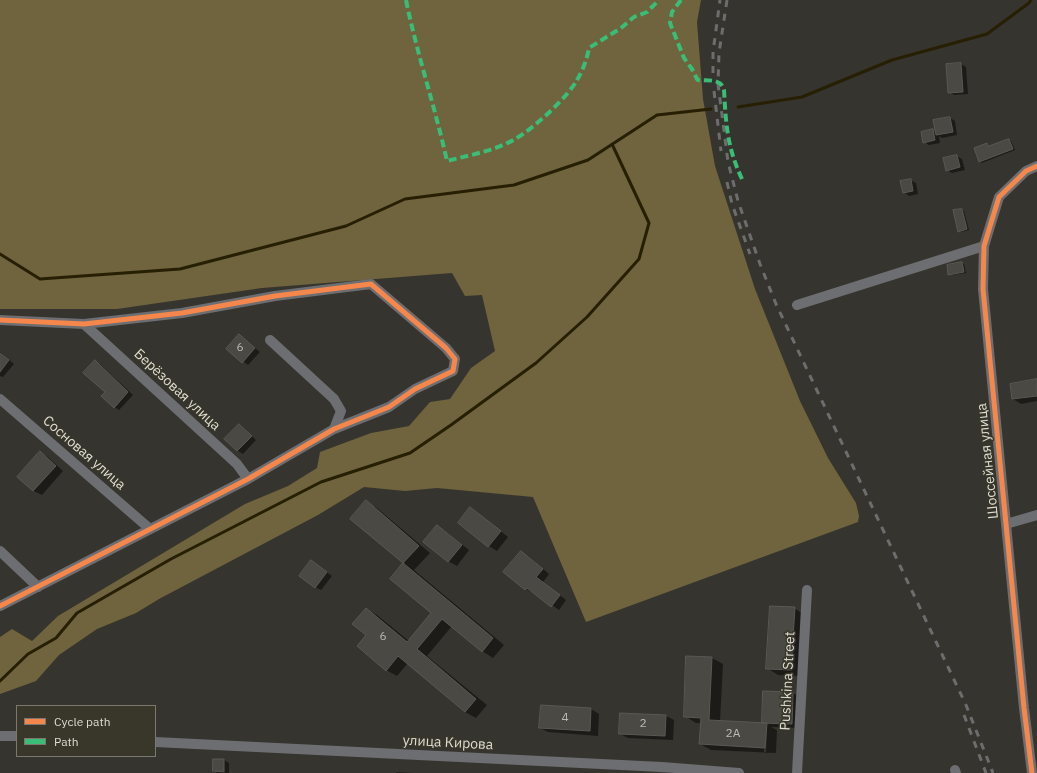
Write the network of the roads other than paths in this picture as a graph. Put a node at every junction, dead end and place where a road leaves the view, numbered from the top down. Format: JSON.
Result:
{"nodes":[{"id":1,"x":1037,"y":166,"type":"edge"},
{"id":2,"x":984,"y":246,"type":"junction"},
{"id":3,"x":797,"y":306,"type":"dead end"},
{"id":4,"x":0,"y":320,"type":"edge"},
{"id":5,"x":84,"y":324,"type":"junction"},
{"id":6,"x":270,"y":340,"type":"dead end"},
{"id":7,"x":0,"y":399,"type":"edge"},
{"id":8,"x":334,"y":429,"type":"junction"},
{"id":9,"x":248,"y":479,"type":"junction"},
{"id":10,"x":1037,"y":514,"type":"edge"},
{"id":11,"x":1006,"y":524,"type":"junction"},
{"id":12,"x":150,"y":529,"type":"junction"},
{"id":13,"x":0,"y":551,"type":"edge"},
{"id":14,"x":38,"y":587,"type":"junction"},
{"id":15,"x":807,"y":590,"type":"dead end"},
{"id":16,"x":0,"y":606,"type":"edge"},
{"id":17,"x":0,"y":736,"type":"edge"},
{"id":18,"x":16,"y":736,"type":"edge"},
{"id":19,"x":156,"y":742,"type":"edge"},
{"id":20,"x":739,"y":773,"type":"edge"},
{"id":21,"x":797,"y":773,"type":"edge"},
{"id":22,"x":1032,"y":773,"type":"edge"}],
"edges":[{"from":1,"to":2,"type":"street","name":"Шоссейная улица"},
{"from":2,"to":3,"type":"street"},
{"from":2,"to":11,"type":"street","name":"Шоссейная улица"},
{"from":4,"to":5,"type":"street"},
{"from":5,"to":8,"type":"street"},
{"from":5,"to":9,"type":"street","name":"Берёзовая улица"},
{"from":6,"to":8,"type":"street"},
{"from":7,"to":12,"type":"street","name":"Сосновая улица"},
{"from":8,"to":9,"type":"street"},
{"from":9,"to":12,"type":"street"},
{"from":10,"to":11,"type":"street"},
{"from":11,"to":22,"type":"street","name":"Шоссейная улица"},
{"from":12,"to":14,"type":"street"},
{"from":13,"to":14,"type":"street"},
{"from":14,"to":16,"type":"street"},
{"from":15,"to":21,"type":"street","name":"Pushkina Street"},
{"from":17,"to":18,"type":"street"},
{"from":19,"to":20,"type":"street","name":"улица Кирова"}]}
